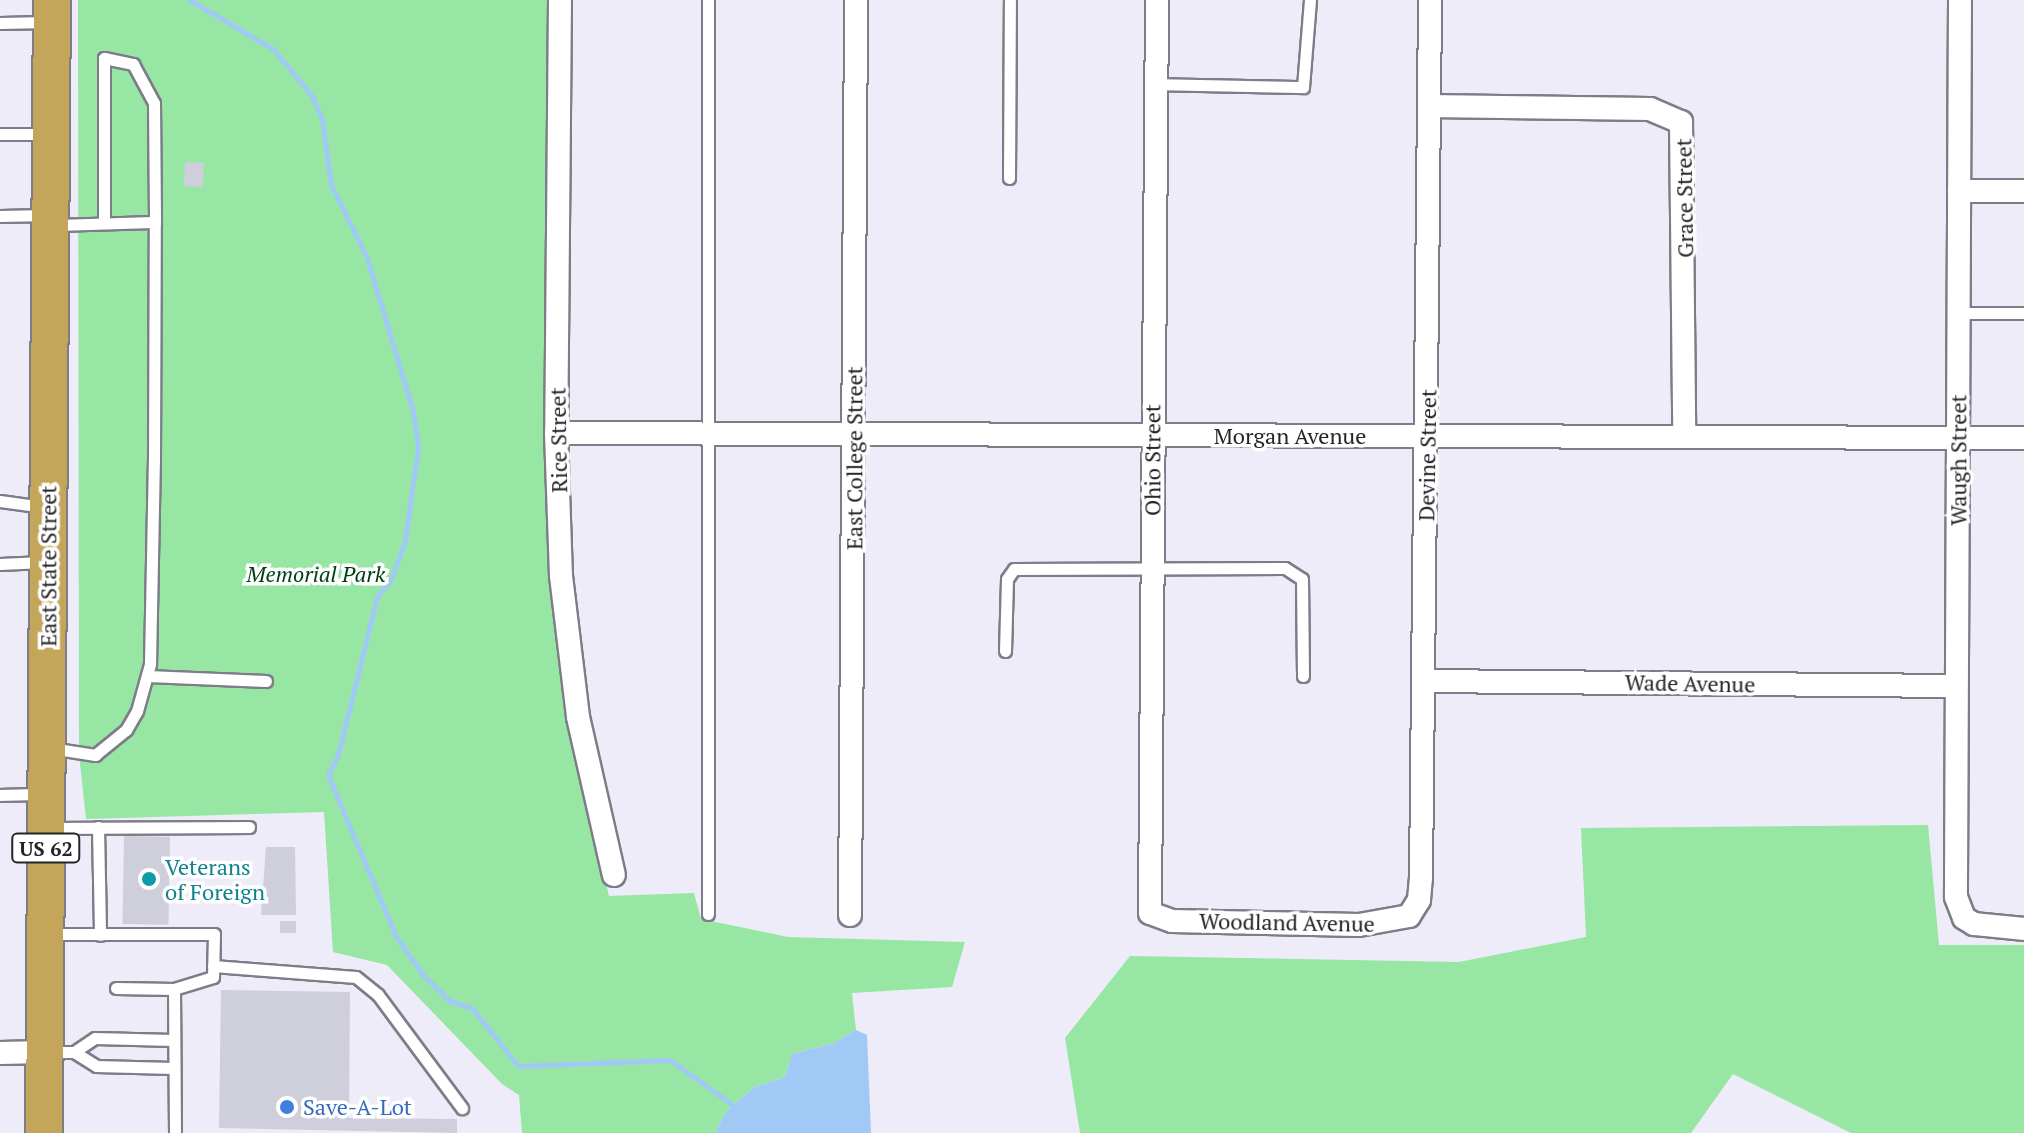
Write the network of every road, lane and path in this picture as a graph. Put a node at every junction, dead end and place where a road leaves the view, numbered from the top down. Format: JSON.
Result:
{"nodes":[{"id":1,"x":560,"y":0,"type":"edge"},
{"id":2,"x":708,"y":0,"type":"edge"},
{"id":3,"x":856,"y":0,"type":"edge"},
{"id":4,"x":1010,"y":0,"type":"edge"},
{"id":5,"x":1157,"y":0,"type":"edge"},
{"id":6,"x":1310,"y":0,"type":"edge"},
{"id":7,"x":1430,"y":0,"type":"edge"},
{"id":8,"x":1960,"y":0,"type":"edge"},
{"id":9,"x":52,"y":11,"type":"edge"},
{"id":10,"x":0,"y":23,"type":"edge"},
{"id":11,"x":1156,"y":84,"type":"junction"},
{"id":12,"x":1429,"y":106,"type":"junction"},
{"id":13,"x":0,"y":134,"type":"edge"},
{"id":14,"x":50,"y":134,"type":"junction"},
{"id":15,"x":1009,"y":178,"type":"dead end"},
{"id":16,"x":1959,"y":191,"type":"junction"},
{"id":17,"x":2024,"y":191,"type":"edge"},
{"id":18,"x":0,"y":216,"type":"edge"},
{"id":19,"x":50,"y":220,"type":"junction"},
{"id":20,"x":155,"y":222,"type":"junction"},
{"id":21,"x":104,"y":223,"type":"junction"},
{"id":22,"x":1959,"y":313,"type":"junction"},
{"id":23,"x":2024,"y":313,"type":"edge"},
{"id":24,"x":556,"y":433,"type":"junction"},
{"id":25,"x":706,"y":434,"type":"junction"},
{"id":26,"x":854,"y":434,"type":"junction"},
{"id":27,"x":1684,"y":434,"type":"junction"},
{"id":28,"x":1427,"y":435,"type":"junction"},
{"id":29,"x":1152,"y":437,"type":"junction"},
{"id":30,"x":1959,"y":438,"type":"junction"},
{"id":31,"x":2024,"y":438,"type":"edge"},
{"id":32,"x":0,"y":501,"type":"edge"},
{"id":33,"x":48,"y":507,"type":"junction"},
{"id":34,"x":48,"y":562,"type":"junction"},
{"id":35,"x":0,"y":564,"type":"edge"},
{"id":36,"x":1151,"y":569,"type":"junction"},
{"id":37,"x":1005,"y":651,"type":"dead end"},
{"id":38,"x":147,"y":676,"type":"junction"},
{"id":39,"x":1303,"y":676,"type":"dead end"},
{"id":40,"x":266,"y":681,"type":"dead end"},
{"id":41,"x":1424,"y":681,"type":"junction"},
{"id":42,"x":1956,"y":686,"type":"junction"},
{"id":43,"x":47,"y":748,"type":"junction"},
{"id":44,"x":0,"y":795,"type":"edge"},
{"id":45,"x":46,"y":811,"type":"junction"},
{"id":46,"x":98,"y":827,"type":"junction"},
{"id":47,"x":249,"y":827,"type":"dead end"},
{"id":48,"x":614,"y":875,"type":"dead end"},
{"id":49,"x":1416,"y":910,"type":"joint"},
{"id":50,"x":708,"y":914,"type":"dead end"},
{"id":51,"x":850,"y":915,"type":"dead end"},
{"id":52,"x":1155,"y":918,"type":"joint"},
{"id":53,"x":2024,"y":929,"type":"edge"},
{"id":54,"x":45,"y":934,"type":"junction"},
{"id":55,"x":100,"y":935,"type":"junction"},
{"id":56,"x":213,"y":966,"type":"junction"},
{"id":57,"x":116,"y":988,"type":"dead end"},
{"id":58,"x":174,"y":989,"type":"junction"},
{"id":59,"x":173,"y":1040,"type":"junction"},
{"id":60,"x":59,"y":1052,"type":"junction"},
{"id":61,"x":0,"y":1053,"type":"edge"},
{"id":62,"x":173,"y":1068,"type":"junction"},
{"id":63,"x":462,"y":1108,"type":"dead end"},
{"id":64,"x":44,"y":1133,"type":"edge"},
{"id":65,"x":175,"y":1133,"type":"edge"}],
"edges":[{"from":1,"to":24,"type":"street","name":"Rice Street"},
{"from":2,"to":25,"type":"lane"},
{"from":3,"to":26,"type":"street","name":"East College Street"},
{"from":4,"to":15,"type":"lane"},
{"from":5,"to":11,"type":"street","name":"Ohio Street"},
{"from":6,"to":11,"type":"lane"},
{"from":7,"to":12,"type":"street","name":"Devine Street"},
{"from":8,"to":16,"type":"street","name":"Waugh Street"},
{"from":9,"to":10,"type":"lane"},
{"from":9,"to":14,"type":"highway","name":"East State Street","number":"US 62"},
{"from":11,"to":29,"type":"street","name":"Ohio Street"},
{"from":12,"to":27,"type":"street","name":"Grace Street"},
{"from":12,"to":28,"type":"street","name":"Devine Street"},
{"from":13,"to":14,"type":"lane"},
{"from":14,"to":19,"type":"highway","name":"East State Street","number":"US 62"},
{"from":16,"to":17,"type":"street"},
{"from":16,"to":22,"type":"street","name":"Waugh Street"},
{"from":18,"to":19,"type":"lane"},
{"from":19,"to":21,"type":"lane"},
{"from":19,"to":33,"type":"highway","name":"East State Street","number":"US 62"},
{"from":20,"to":21,"type":"lane"},
{"from":20,"to":21,"type":"lane"},
{"from":20,"to":38,"type":"lane"},
{"from":22,"to":23,"type":"lane"},
{"from":22,"to":30,"type":"street","name":"Waugh Street"},
{"from":24,"to":25,"type":"street","name":"Morgan Avenue"},
{"from":24,"to":48,"type":"street","name":"Rice Street"},
{"from":25,"to":26,"type":"street","name":"Morgan Avenue"},
{"from":25,"to":50,"type":"lane"},
{"from":26,"to":29,"type":"street","name":"Morgan Avenue"},
{"from":26,"to":51,"type":"street","name":"East College Street"},
{"from":27,"to":28,"type":"street","name":"Morgan Avenue"},
{"from":27,"to":30,"type":"street","name":"Morgan Avenue"},
{"from":28,"to":29,"type":"street","name":"Morgan Avenue"},
{"from":28,"to":41,"type":"street","name":"Devine Street"},
{"from":29,"to":36,"type":"street","name":"Ohio Street"},
{"from":30,"to":31,"type":"street","name":"Morgan Avenue"},
{"from":30,"to":42,"type":"street","name":"Waugh Street"},
{"from":32,"to":33,"type":"lane"},
{"from":33,"to":34,"type":"highway","name":"East State Street","number":"US 62"},
{"from":34,"to":35,"type":"lane"},
{"from":34,"to":43,"type":"highway","name":"East State Street","number":"US 62"},
{"from":36,"to":37,"type":"lane"},
{"from":36,"to":39,"type":"lane"},
{"from":36,"to":52,"type":"street","name":"Ohio Street"},
{"from":38,"to":40,"type":"lane"},
{"from":38,"to":43,"type":"lane"},
{"from":41,"to":42,"type":"street","name":"Wade Avenue"},
{"from":41,"to":49,"type":"street","name":"Devine Street"},
{"from":42,"to":53,"type":"street","name":"Waugh Street"},
{"from":43,"to":45,"type":"highway","name":"East State Street","number":"US 62"},
{"from":44,"to":45,"type":"lane"},
{"from":45,"to":46,"type":"lane"},
{"from":45,"to":54,"type":"highway","name":"East State Street","number":"US 62"},
{"from":46,"to":47,"type":"lane"},
{"from":46,"to":55,"type":"lane"},
{"from":49,"to":52,"type":"street","name":"Woodland Avenue"},
{"from":54,"to":55,"type":"lane"},
{"from":54,"to":60,"type":"highway","name":"East State Street","number":"US 62"},
{"from":55,"to":56,"type":"lane"},
{"from":56,"to":58,"type":"lane"},
{"from":56,"to":63,"type":"lane"},
{"from":57,"to":58,"type":"lane"},
{"from":58,"to":59,"type":"lane"},
{"from":59,"to":60,"type":"lane"},
{"from":59,"to":62,"type":"lane"},
{"from":60,"to":61,"type":"street"},
{"from":60,"to":62,"type":"lane"},
{"from":60,"to":64,"type":"highway","name":"East State Street","number":"US 62"},
{"from":62,"to":65,"type":"lane"}]}
